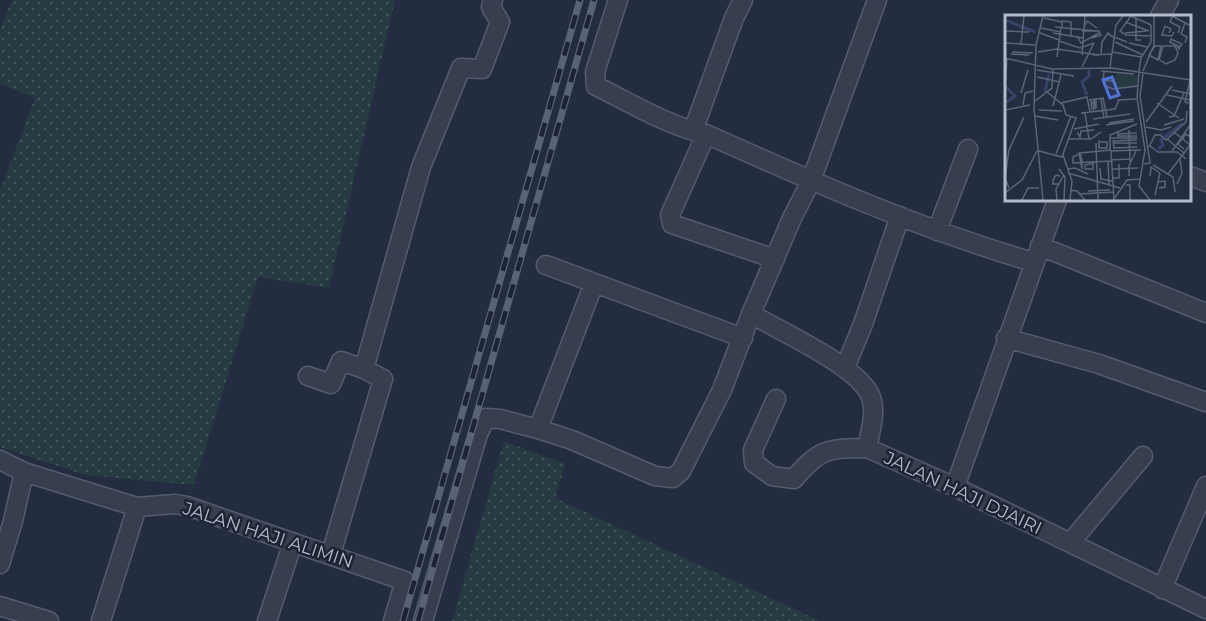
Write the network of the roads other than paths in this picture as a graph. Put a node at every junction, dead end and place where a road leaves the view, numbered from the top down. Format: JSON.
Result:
{"nodes":[{"id":1,"x":493,"y":0,"type":"edge"},
{"id":2,"x":618,"y":0,"type":"edge"},
{"id":3,"x":743,"y":0,"type":"edge"},
{"id":4,"x":877,"y":0,"type":"edge"},
{"id":5,"x":1169,"y":0,"type":"edge"},
{"id":6,"x":1161,"y":15,"type":"edge"},
{"id":7,"x":699,"y":133,"type":"junction"},
{"id":8,"x":968,"y":149,"type":"dead end"},
{"id":9,"x":1191,"y":176,"type":"edge"},
{"id":10,"x":811,"y":181,"type":"junction"},
{"id":11,"x":1206,"y":182,"type":"edge"},
{"id":12,"x":1057,"y":201,"type":"edge"},
{"id":13,"x":900,"y":216,"type":"junction"},
{"id":14,"x":937,"y":231,"type":"junction"},
{"id":15,"x":1036,"y":254,"type":"junction"},
{"id":16,"x":775,"y":259,"type":"junction"},
{"id":17,"x":546,"y":266,"type":"dead end"},
{"id":18,"x":594,"y":283,"type":"junction"},
{"id":19,"x":1206,"y":313,"type":"edge"},
{"id":20,"x":751,"y":315,"type":"junction"},
{"id":21,"x":742,"y":338,"type":"junction"},
{"id":22,"x":1006,"y":338,"type":"junction"},
{"id":23,"x":845,"y":368,"type":"junction"},
{"id":24,"x":364,"y":369,"type":"junction"},
{"id":25,"x":308,"y":376,"type":"dead end"},
{"id":26,"x":776,"y":399,"type":"dead end"},
{"id":27,"x":1206,"y":402,"type":"edge"},
{"id":28,"x":538,"y":429,"type":"junction"},
{"id":29,"x":867,"y":448,"type":"junction"},
{"id":30,"x":1143,"y":456,"type":"dead end"},
{"id":31,"x":0,"y":460,"type":"edge"},
{"id":32,"x":24,"y":472,"type":"junction"},
{"id":33,"x":1206,"y":486,"type":"edge"},
{"id":34,"x":955,"y":487,"type":"junction"},
{"id":35,"x":137,"y":507,"type":"junction"},
{"id":36,"x":293,"y":542,"type":"junction"},
{"id":37,"x":1070,"y":543,"type":"junction"},
{"id":38,"x":331,"y":554,"type":"junction"},
{"id":39,"x":0,"y":564,"type":"edge"},
{"id":40,"x":436,"y":576,"type":"junction"},
{"id":41,"x":402,"y":580,"type":"junction"},
{"id":42,"x":1162,"y":589,"type":"junction"},
{"id":43,"x":0,"y":606,"type":"edge"},
{"id":44,"x":1199,"y":612,"type":"edge"},
{"id":45,"x":49,"y":621,"type":"edge"},
{"id":46,"x":101,"y":621,"type":"edge"},
{"id":47,"x":267,"y":621,"type":"edge"},
{"id":48,"x":393,"y":621,"type":"edge"},
{"id":49,"x":423,"y":621,"type":"edge"}],
"edges":[{"from":1,"to":24,"type":"street"},
{"from":2,"to":7,"type":"street"},
{"from":3,"to":7,"type":"street"},
{"from":4,"to":10,"type":"street"},
{"from":5,"to":6,"type":"street"},
{"from":7,"to":10,"type":"street"},
{"from":7,"to":16,"type":"street"},
{"from":8,"to":14,"type":"street"},
{"from":9,"to":11,"type":"street"},
{"from":10,"to":13,"type":"street"},
{"from":10,"to":16,"type":"street"},
{"from":12,"to":15,"type":"street"},
{"from":13,"to":14,"type":"street"},
{"from":13,"to":23,"type":"street"},
{"from":14,"to":15,"type":"street"},
{"from":15,"to":19,"type":"street"},
{"from":15,"to":22,"type":"street"},
{"from":16,"to":20,"type":"street"},
{"from":17,"to":18,"type":"street"},
{"from":18,"to":21,"type":"street"},
{"from":18,"to":28,"type":"street"},
{"from":20,"to":21,"type":"street"},
{"from":20,"to":23,"type":"street","name":"JALAN HAJI DJAIRI"},
{"from":21,"to":28,"type":"street"},
{"from":22,"to":27,"type":"street"},
{"from":22,"to":34,"type":"street"},
{"from":23,"to":29,"type":"street","name":"JALAN HAJI DJAIRI"},
{"from":24,"to":25,"type":"street"},
{"from":24,"to":38,"type":"street"},
{"from":26,"to":29,"type":"street"},
{"from":28,"to":40,"type":"street"},
{"from":29,"to":34,"type":"street","name":"JALAN HAJI DJAIRI"},
{"from":30,"to":37,"type":"street"},
{"from":31,"to":32,"type":"street","name":"JALAN HAJI ALIMIN"},
{"from":32,"to":35,"type":"street","name":"JALAN HAJI ALIMIN"},
{"from":32,"to":39,"type":"street"},
{"from":33,"to":42,"type":"street"},
{"from":34,"to":37,"type":"street","name":"JALAN HAJI DJAIRI"},
{"from":35,"to":36,"type":"street","name":"JALAN HAJI ALIMIN"},
{"from":35,"to":46,"type":"street"},
{"from":36,"to":38,"type":"street","name":"JALAN HAJI ALIMIN"},
{"from":36,"to":47,"type":"street"},
{"from":37,"to":42,"type":"street","name":"JALAN HAJI DJAIRI"},
{"from":38,"to":41,"type":"street","name":"JALAN HAJI ALIMIN"},
{"from":40,"to":41,"type":"street"},
{"from":40,"to":49,"type":"street"},
{"from":41,"to":48,"type":"street"},
{"from":42,"to":44,"type":"street","name":"JALAN HAJI DJAIRI"},
{"from":43,"to":45,"type":"street"}]}
